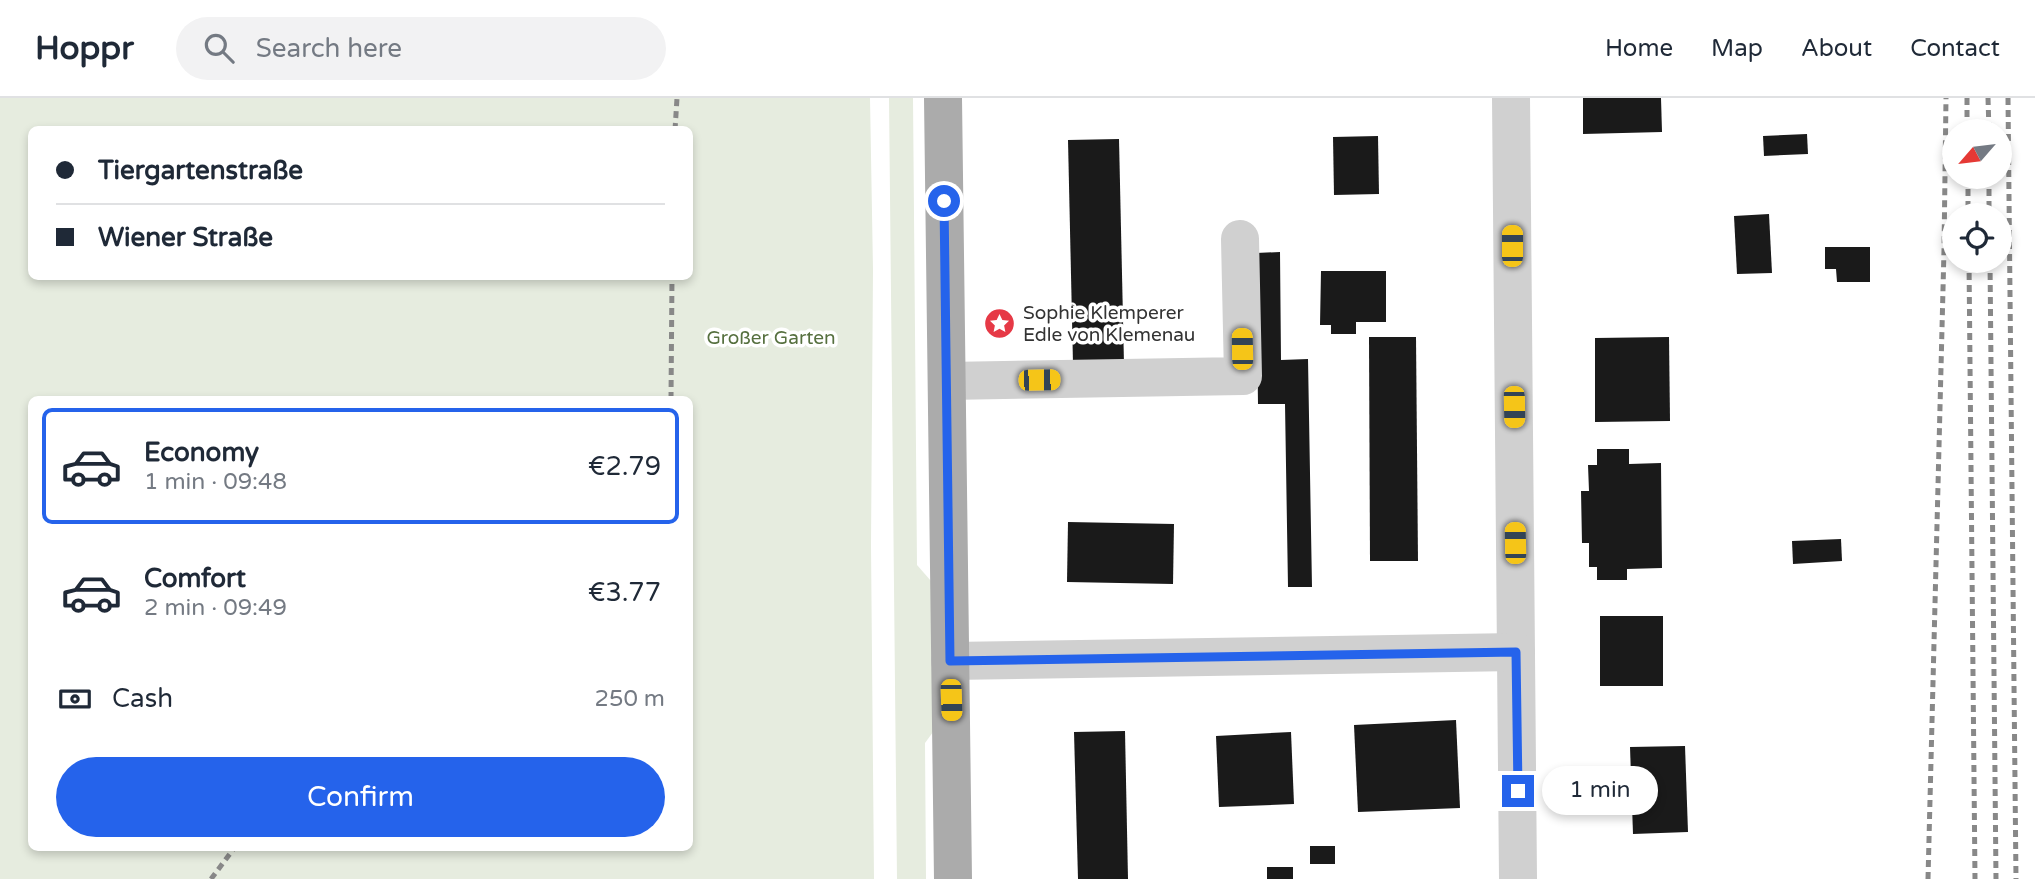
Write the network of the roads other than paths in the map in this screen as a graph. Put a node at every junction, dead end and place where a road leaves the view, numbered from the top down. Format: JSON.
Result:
{"nodes":[{"id":1,"x":943,"y":98,"type":"edge"},
{"id":2,"x":1511,"y":98,"type":"edge"},
{"id":3,"x":1240,"y":239,"type":"dead end"},
{"id":4,"x":947,"y":381,"type":"junction"},
{"id":5,"x":1516,"y":652,"type":"junction"},
{"id":6,"x":950,"y":661,"type":"junction"},
{"id":7,"x":953,"y":879,"type":"edge"},
{"id":8,"x":1518,"y":879,"type":"edge"}],
"edges":[{"from":1,"to":4,"type":"main road"},
{"from":2,"to":5,"type":"street"},
{"from":3,"to":4,"type":"street"},
{"from":4,"to":6,"type":"main road"},
{"from":5,"to":6,"type":"street"},
{"from":5,"to":8,"type":"street"},
{"from":6,"to":7,"type":"main road"}]}
